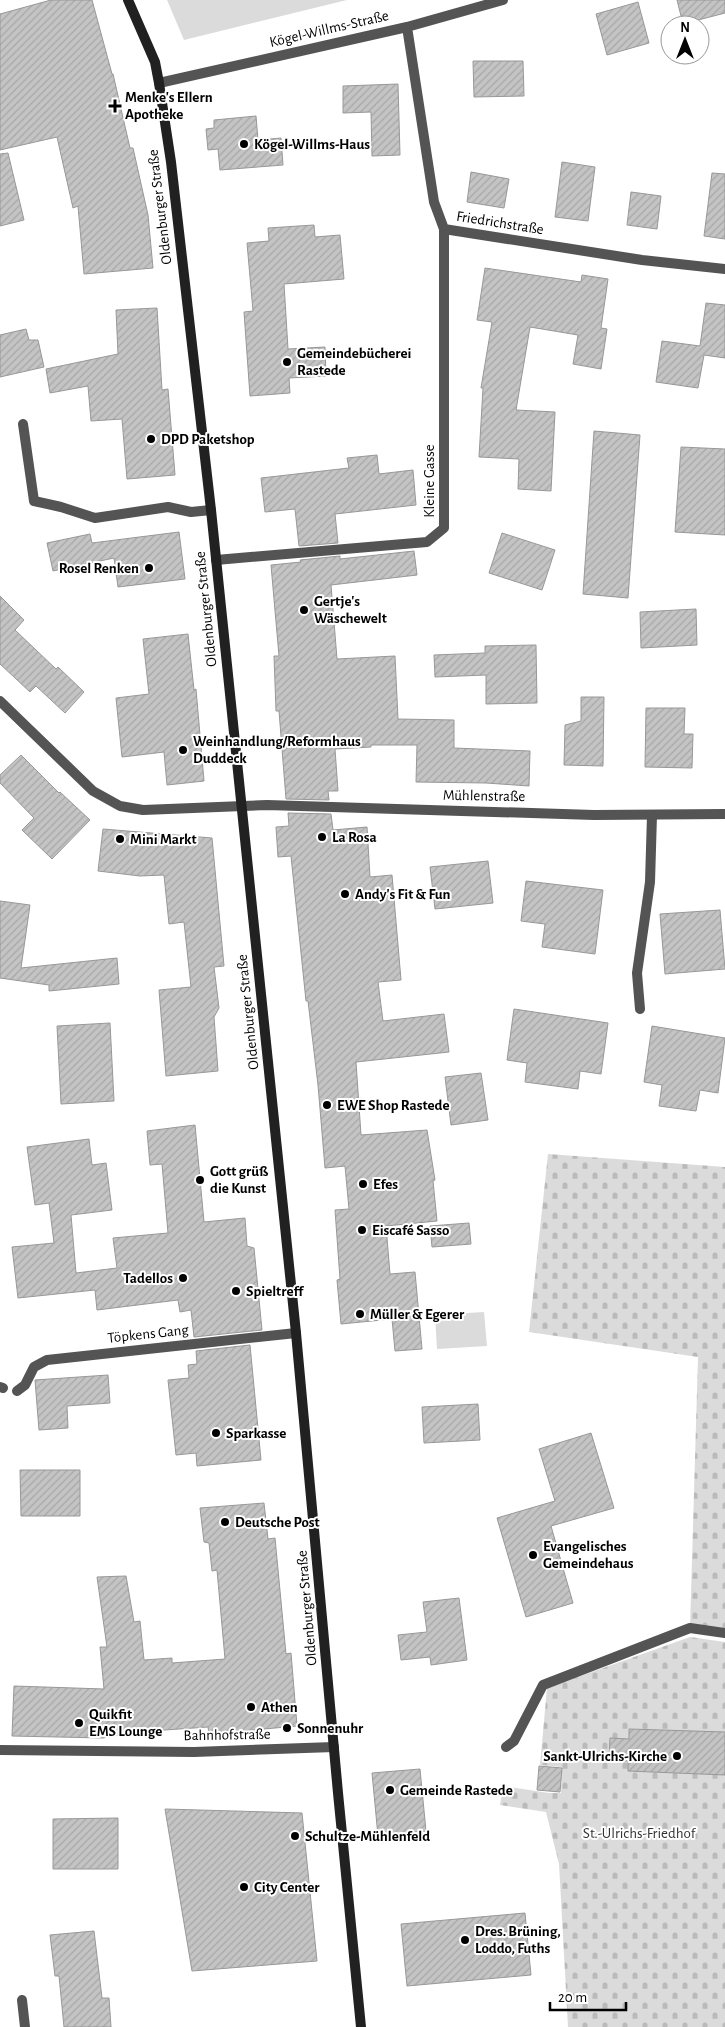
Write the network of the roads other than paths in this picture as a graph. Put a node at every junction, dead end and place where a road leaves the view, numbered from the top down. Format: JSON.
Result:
{"nodes":[{"id":1,"x":128,"y":0,"type":"edge"},
{"id":2,"x":503,"y":0,"type":"edge"},
{"id":3,"x":407,"y":27,"type":"junction"},
{"id":4,"x":159,"y":83,"type":"junction"},
{"id":5,"x":444,"y":229,"type":"junction"},
{"id":6,"x":725,"y":269,"type":"edge"},
{"id":7,"x":23,"y":424,"type":"dead end"},
{"id":8,"x":211,"y":510,"type":"junction"},
{"id":9,"x":216,"y":560,"type":"junction"},
{"id":10,"x":0,"y":701,"type":"edge"},
{"id":11,"x":243,"y":807,"type":"junction"},
{"id":12,"x":725,"y":808,"type":"edge"},
{"id":13,"x":725,"y":814,"type":"edge"},
{"id":14,"x":652,"y":815,"type":"junction"},
{"id":15,"x":640,"y":1009,"type":"dead end"},
{"id":16,"x":296,"y":1333,"type":"junction"},
{"id":17,"x":17,"y":1391,"type":"dead end"},
{"id":18,"x":725,"y":1633,"type":"edge"},
{"id":19,"x":334,"y":1747,"type":"junction"},
{"id":20,"x":506,"y":1748,"type":"dead end"},
{"id":21,"x":0,"y":1750,"type":"edge"},
{"id":22,"x":22,"y":2000,"type":"dead end"},
{"id":23,"x":25,"y":2027,"type":"edge"},
{"id":24,"x":362,"y":2027,"type":"edge"}],
"edges":[{"from":1,"to":4,"type":"street","name":"Oldenburger Straße"},
{"from":2,"to":3,"type":"street","name":"Kögel-Willms-Straße"},
{"from":3,"to":4,"type":"street","name":"Kögel-Willms-Straße"},
{"from":3,"to":5,"type":"street","name":"Friedrichstraße"},
{"from":4,"to":8,"type":"street","name":"Oldenburger Straße"},
{"from":5,"to":6,"type":"street","name":"Friedrichstraße"},
{"from":5,"to":9,"type":"street","name":"Kleine Gasse"},
{"from":7,"to":8,"type":"street"},
{"from":8,"to":9,"type":"street","name":"Oldenburger Straße"},
{"from":9,"to":11,"type":"street","name":"Oldenburger Straße"},
{"from":10,"to":11,"type":"street","name":"Mühlenstraße"},
{"from":11,"to":14,"type":"street","name":"Mühlenstraße"},
{"from":11,"to":16,"type":"street","name":"Oldenburger Straße"},
{"from":12,"to":13,"type":"street"},
{"from":13,"to":14,"type":"street","name":"Mühlenstraße"},
{"from":14,"to":15,"type":"street"},
{"from":16,"to":17,"type":"street","name":"Töpkens Gang"},
{"from":16,"to":19,"type":"street","name":"Oldenburger Straße"},
{"from":18,"to":20,"type":"street"},
{"from":19,"to":21,"type":"street","name":"Bahnhofstraße"},
{"from":19,"to":24,"type":"street","name":"Oldenburger Straße"},
{"from":22,"to":23,"type":"street"}]}
